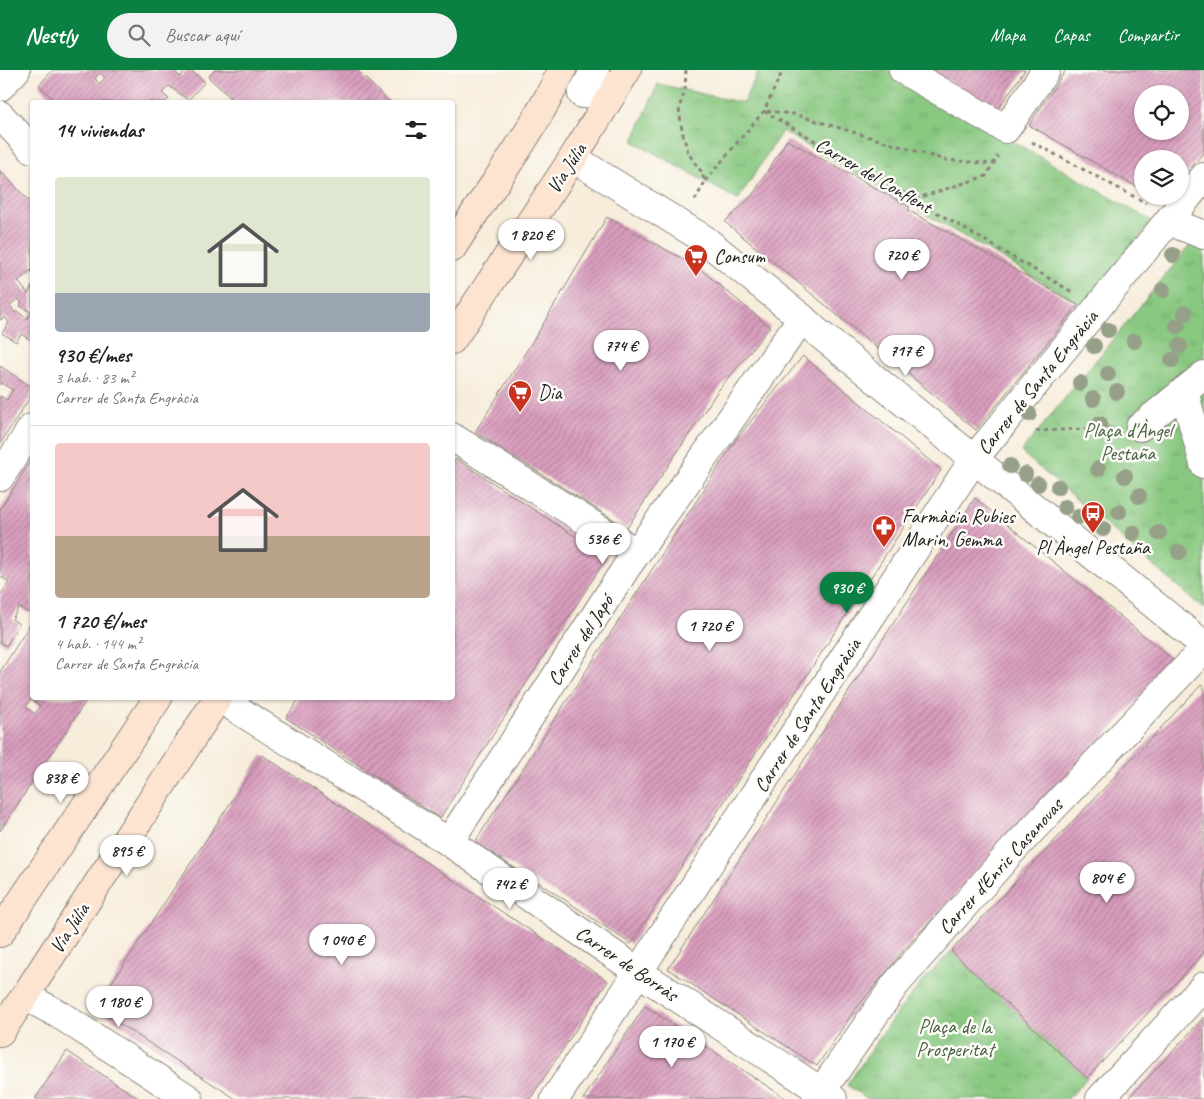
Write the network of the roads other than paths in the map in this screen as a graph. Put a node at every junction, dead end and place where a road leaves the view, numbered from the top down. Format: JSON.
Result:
{"nodes":[{"id":1,"x":16,"y":70,"type":"edge"},
{"id":2,"x":562,"y":70,"type":"edge"},
{"id":3,"x":595,"y":70,"type":"edge"},
{"id":4,"x":627,"y":70,"type":"edge"},
{"id":5,"x":903,"y":70,"type":"edge"},
{"id":6,"x":1046,"y":70,"type":"edge"},
{"id":7,"x":0,"y":87,"type":"edge"},
{"id":8,"x":582,"y":94,"type":"dead end"},
{"id":9,"x":0,"y":115,"type":"edge"},
{"id":10,"x":30,"y":147,"type":"edge"},
{"id":11,"x":573,"y":158,"type":"junction"},
{"id":12,"x":1204,"y":177,"type":"edge"},
{"id":13,"x":455,"y":243,"type":"edge"},
{"id":14,"x":802,"y":318,"type":"junction"},
{"id":15,"x":455,"y":335,"type":"edge"},
{"id":16,"x":1194,"y":383,"type":"edge"},
{"id":17,"x":1140,"y":427,"type":"road end"},
{"id":18,"x":30,"y":431,"type":"edge"},
{"id":19,"x":455,"y":439,"type":"edge"},
{"id":20,"x":974,"y":460,"type":"junction"},
{"id":21,"x":1204,"y":464,"type":"edge"},
{"id":22,"x":0,"y":476,"type":"edge"},
{"id":23,"x":623,"y":544,"type":"dead end"},
{"id":24,"x":1204,"y":644,"type":"edge"},
{"id":25,"x":1204,"y":649,"type":"edge"},
{"id":26,"x":157,"y":700,"type":"edge"},
{"id":27,"x":217,"y":700,"type":"edge"},
{"id":28,"x":221,"y":700,"type":"edge"},
{"id":29,"x":449,"y":842,"type":"junction"},
{"id":30,"x":0,"y":934,"type":"edge"},
{"id":31,"x":639,"y":971,"type":"junction"},
{"id":32,"x":1204,"y":986,"type":"edge"},
{"id":33,"x":25,"y":996,"type":"junction"},
{"id":34,"x":0,"y":1032,"type":"edge"},
{"id":35,"x":823,"y":1096,"type":"edge"},
{"id":36,"x":189,"y":1099,"type":"edge"},
{"id":37,"x":555,"y":1099,"type":"edge"},
{"id":38,"x":1100,"y":1099,"type":"edge"}],
"edges":[{"from":1,"to":7,"type":"street"},
{"from":2,"to":13,"type":"street"},
{"from":3,"to":8,"type":"street"},
{"from":4,"to":11,"type":"street","name":"Via Júlia"},
{"from":5,"to":6,"type":"street"},
{"from":9,"to":10,"type":"street"},
{"from":11,"to":14,"type":"street"},
{"from":11,"to":15,"type":"street","name":"Via Júlia"},
{"from":12,"to":20,"type":"street","name":"Carrer de Santa Engràcia"},
{"from":14,"to":20,"type":"street"},
{"from":14,"to":29,"type":"street","name":"Carrer del Japó"},
{"from":16,"to":17,"type":"street"},
{"from":16,"to":21,"type":"street"},
{"from":18,"to":22,"type":"street"},
{"from":19,"to":23,"type":"street"},
{"from":20,"to":24,"type":"street"},
{"from":20,"to":31,"type":"street","name":"Carrer de Santa Engràcia"},
{"from":25,"to":35,"type":"street","name":"Carrer d'Enric Casanovas"},
{"from":26,"to":30,"type":"street"},
{"from":27,"to":33,"type":"street","name":"Via Júlia"},
{"from":28,"to":29,"type":"street","name":"Carrer de Borràs"},
{"from":29,"to":31,"type":"street","name":"Carrer de Borràs"},
{"from":31,"to":35,"type":"street","name":"Carrer de Borràs"},
{"from":31,"to":37,"type":"street","name":"Carrer de Santa Engràcia"},
{"from":32,"to":38,"type":"street"},
{"from":33,"to":34,"type":"street","name":"Via Júlia"},
{"from":33,"to":36,"type":"street"}]}
